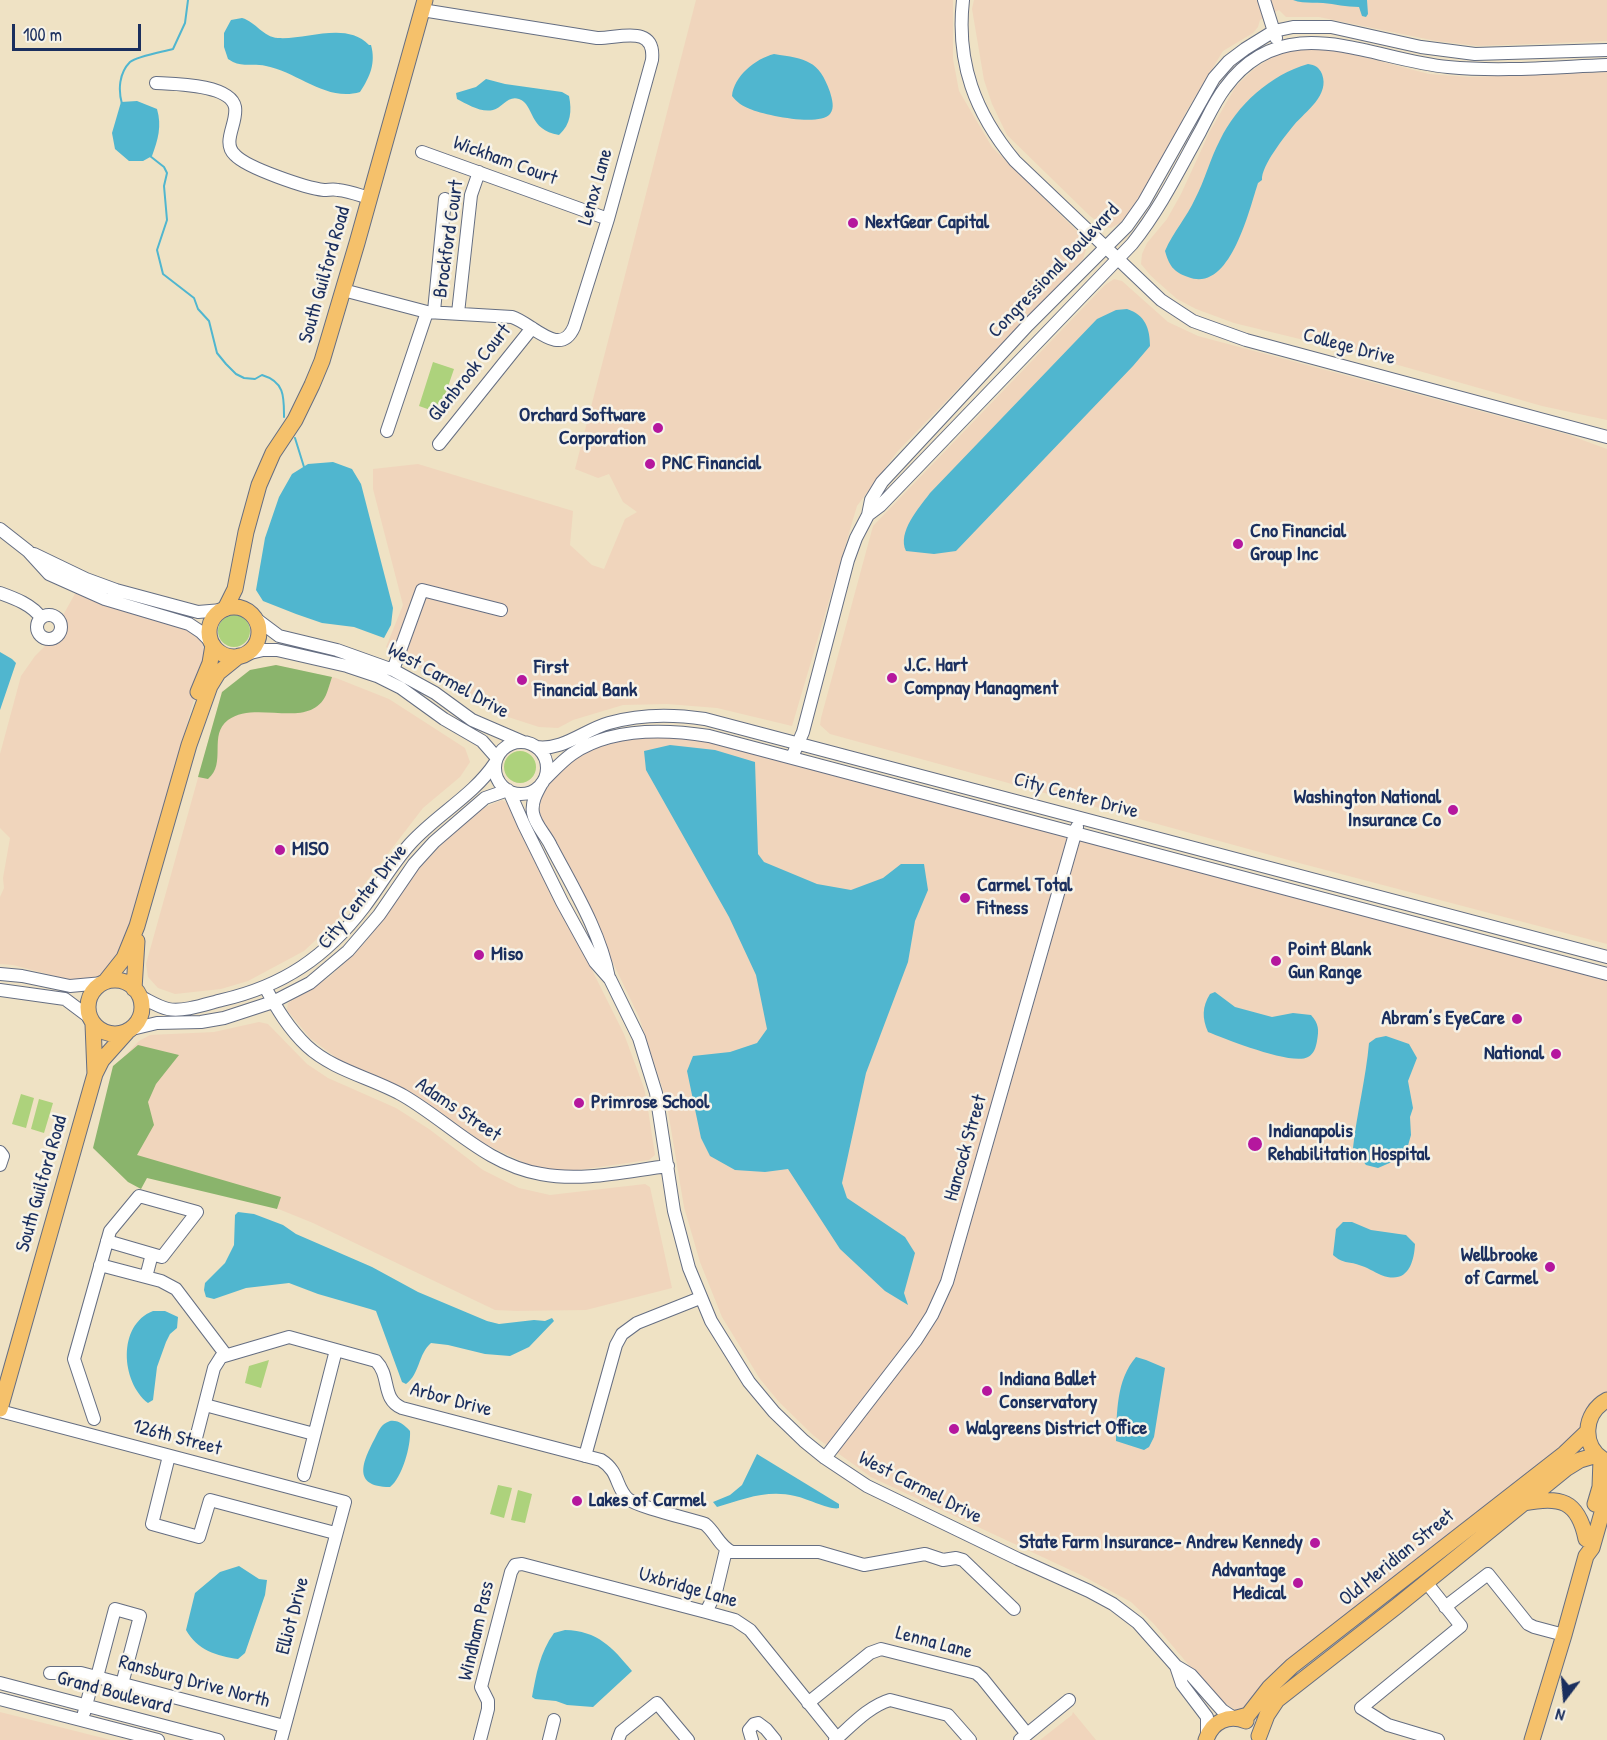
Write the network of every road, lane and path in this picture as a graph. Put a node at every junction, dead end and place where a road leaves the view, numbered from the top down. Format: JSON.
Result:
{"nodes":[{"id":1,"x":963,"y":0,"type":"edge"},
{"id":2,"x":1263,"y":0,"type":"edge"},
{"id":3,"x":423,"y":5,"type":"edge"},
{"id":4,"x":1274,"y":31,"type":"junction"},
{"id":5,"x":1280,"y":47,"type":"junction"},
{"id":6,"x":1607,"y":50,"type":"edge"},
{"id":7,"x":1607,"y":65,"type":"edge"},
{"id":8,"x":156,"y":84,"type":"dead end"},
{"id":9,"x":422,"y":152,"type":"dead end"},
{"id":10,"x":478,"y":172,"type":"junction"},
{"id":11,"x":369,"y":198,"type":"junction"},
{"id":12,"x":445,"y":199,"type":"dead end"},
{"id":13,"x":608,"y":219,"type":"junction"},
{"id":14,"x":1106,"y":248,"type":"junction"},
{"id":15,"x":1118,"y":260,"type":"junction"},
{"id":16,"x":343,"y":290,"type":"junction"},
{"id":17,"x":430,"y":311,"type":"junction"},
{"id":18,"x":458,"y":313,"type":"junction"},
{"id":19,"x":531,"y":328,"type":"junction"},
{"id":20,"x":387,"y":431,"type":"dead end"},
{"id":21,"x":1607,"y":437,"type":"edge"},
{"id":22,"x":439,"y":444,"type":"dead end"},
{"id":23,"x":868,"y":515,"type":"junction"},
{"id":24,"x":0,"y":529,"type":"edge"},
{"id":25,"x":28,"y":551,"type":"junction"},
{"id":26,"x":241,"y":559,"type":"junction"},
{"id":27,"x":0,"y":581,"type":"edge"},
{"id":28,"x":1,"y":593,"type":"edge"},
{"id":29,"x":218,"y":610,"type":"junction"},
{"id":30,"x":501,"y":610,"type":"dead end"},
{"id":31,"x":254,"y":617,"type":"junction"},
{"id":32,"x":41,"y":618,"type":"dead end"},
{"id":33,"x":213,"y":644,"type":"junction"},
{"id":34,"x":241,"y":655,"type":"junction"},
{"id":35,"x":393,"y":669,"type":"junction"},
{"id":36,"x":194,"y":730,"type":"junction"},
{"id":37,"x":523,"y":742,"type":"junction"},
{"id":38,"x":798,"y":743,"type":"junction"},
{"id":39,"x":536,"y":747,"type":"junction"},
{"id":40,"x":792,"y":758,"type":"junction"},
{"id":41,"x":496,"y":760,"type":"junction"},
{"id":42,"x":544,"y":781,"type":"junction"},
{"id":43,"x":508,"y":791,"type":"junction"},
{"id":44,"x":1080,"y":817,"type":"junction"},
{"id":45,"x":1076,"y":833,"type":"junction"},
{"id":46,"x":136,"y":926,"type":"junction"},
{"id":47,"x":1607,"y":957,"type":"edge"},
{"id":48,"x":0,"y":974,"type":"edge"},
{"id":49,"x":1607,"y":974,"type":"edge"},
{"id":50,"x":610,"y":979,"type":"junction"},
{"id":51,"x":104,"y":983,"type":"junction"},
{"id":52,"x":265,"y":987,"type":"junction"},
{"id":53,"x":0,"y":990,"type":"edge"},
{"id":54,"x":137,"y":992,"type":"junction"},
{"id":55,"x":273,"y":1002,"type":"junction"},
{"id":56,"x":91,"y":1020,"type":"junction"},
{"id":57,"x":129,"y":1030,"type":"junction"},
{"id":58,"x":95,"y":1074,"type":"junction"},
{"id":59,"x":0,"y":1152,"type":"edge"},
{"id":60,"x":0,"y":1165,"type":"edge"},
{"id":61,"x":668,"y":1166,"type":"junction"},
{"id":62,"x":107,"y":1240,"type":"junction"},
{"id":63,"x":152,"y":1254,"type":"junction"},
{"id":64,"x":100,"y":1264,"type":"junction"},
{"id":65,"x":146,"y":1277,"type":"junction"},
{"id":66,"x":700,"y":1298,"type":"junction"},
{"id":67,"x":336,"y":1350,"type":"junction"},
{"id":68,"x":226,"y":1355,"type":"junction"},
{"id":69,"x":1607,"y":1400,"type":"edge"},
{"id":70,"x":205,"y":1405,"type":"junction"},
{"id":71,"x":0,"y":1410,"type":"edge"},
{"id":72,"x":94,"y":1419,"type":"dead end"},
{"id":73,"x":1587,"y":1432,"type":"junction"},
{"id":74,"x":314,"y":1434,"type":"junction"},
{"id":75,"x":195,"y":1442,"type":"dead end"},
{"id":76,"x":170,"y":1456,"type":"junction"},
{"id":77,"x":585,"y":1456,"type":"junction"},
{"id":78,"x":825,"y":1458,"type":"junction"},
{"id":79,"x":1602,"y":1458,"type":"edge"},
{"id":80,"x":304,"y":1475,"type":"dead end"},
{"id":81,"x":1607,"y":1495,"type":"edge"},
{"id":82,"x":345,"y":1502,"type":"joint"},
{"id":83,"x":1524,"y":1503,"type":"junction"},
{"id":84,"x":335,"y":1533,"type":"junction"},
{"id":85,"x":1586,"y":1539,"type":"junction"},
{"id":86,"x":726,"y":1550,"type":"junction"},
{"id":87,"x":1586,"y":1556,"type":"junction"},
{"id":88,"x":515,"y":1566,"type":"joint"},
{"id":89,"x":1426,"y":1582,"type":"junction"},
{"id":90,"x":1445,"y":1606,"type":"junction"},
{"id":91,"x":1014,"y":1609,"type":"dead end"},
{"id":92,"x":706,"y":1612,"type":"junction"},
{"id":93,"x":1564,"y":1635,"type":"junction"},
{"id":94,"x":1176,"y":1665,"type":"junction"},
{"id":95,"x":50,"y":1673,"type":"dead end"},
{"id":96,"x":95,"y":1677,"type":"junction"},
{"id":97,"x":0,"y":1683,"type":"edge"},
{"id":98,"x":122,"y":1684,"type":"junction"},
{"id":99,"x":0,"y":1699,"type":"edge"},
{"id":100,"x":1069,"y":1700,"type":"dead end"},
{"id":101,"x":808,"y":1703,"type":"junction"},
{"id":102,"x":86,"y":1706,"type":"junction"},
{"id":103,"x":1235,"y":1718,"type":"junction"},
{"id":104,"x":554,"y":1720,"type":"dead end"},
{"id":105,"x":82,"y":1721,"type":"junction"},
{"id":106,"x":284,"y":1726,"type":"junction"},
{"id":107,"x":1023,"y":1737,"type":"edge"},
{"id":108,"x":1207,"y":1738,"type":"edge"},
{"id":109,"x":1259,"y":1738,"type":"edge"},
{"id":110,"x":836,"y":1739,"type":"edge"},
{"id":111,"x":158,"y":1740,"type":"edge"},
{"id":112,"x":218,"y":1740,"type":"edge"},
{"id":113,"x":281,"y":1740,"type":"edge"},
{"id":114,"x":480,"y":1740,"type":"edge"},
{"id":115,"x":549,"y":1740,"type":"edge"},
{"id":116,"x":618,"y":1740,"type":"edge"},
{"id":117,"x":688,"y":1740,"type":"edge"},
{"id":118,"x":752,"y":1740,"type":"edge"},
{"id":119,"x":775,"y":1740,"type":"edge"},
{"id":120,"x":970,"y":1740,"type":"edge"},
{"id":121,"x":1438,"y":1740,"type":"edge"},
{"id":122,"x":1532,"y":1740,"type":"edge"}],
"edges":[{"from":1,"to":14,"type":"street","name":"College Drive"},
{"from":2,"to":4,"type":"street"},
{"from":3,"to":11,"type":"main road","name":"South Guilford Road"},
{"from":3,"to":13,"type":"street","name":"Lenox Lane"},
{"from":4,"to":5,"type":"street"},
{"from":4,"to":6,"type":"street","name":"Congressional Boulevard"},
{"from":4,"to":14,"type":"street","name":"Congressional Boulevard"},
{"from":5,"to":7,"type":"street","name":"Congressional Boulevard"},
{"from":5,"to":15,"type":"street","name":"Congressional Boulevard"},
{"from":8,"to":11,"type":"street"},
{"from":9,"to":10,"type":"street","name":"Wickham Court"},
{"from":10,"to":13,"type":"street","name":"Wickham Court"},
{"from":10,"to":18,"type":"street","name":"Brockford Court"},
{"from":11,"to":16,"type":"main road","name":"South Guilford Road"},
{"from":12,"to":17,"type":"street","name":"Brockford Court"},
{"from":13,"to":19,"type":"street","name":"Lenox Lane"},
{"from":14,"to":15,"type":"street","name":"College Drive"},
{"from":14,"to":23,"type":"street","name":"Congressional Boulevard"},
{"from":15,"to":21,"type":"street","name":"College Drive"},
{"from":15,"to":23,"type":"street","name":"Congressional Boulevard"},
{"from":16,"to":17,"type":"street","name":"Lenox Lane"},
{"from":16,"to":26,"type":"main road","name":"South Guilford Road"},
{"from":17,"to":18,"type":"street","name":"Lenox Lane"},
{"from":17,"to":20,"type":"street","name":"Brockford Court"},
{"from":18,"to":19,"type":"street","name":"Lenox Lane"},
{"from":19,"to":22,"type":"street","name":"Glenbrook Court"},
{"from":23,"to":38,"type":"street","name":"Congressional Boulevard"},
{"from":24,"to":25,"type":"street"},
{"from":25,"to":29,"type":"street"},
{"from":25,"to":33,"type":"street"},
{"from":26,"to":29,"type":"main road","name":"South Guilford Road"},
{"from":26,"to":31,"type":"main road","name":"South Guilford Road"},
{"from":27,"to":28,"type":"street"},
{"from":28,"to":32,"type":"street"},
{"from":29,"to":31,"type":"main road"},
{"from":29,"to":33,"type":"main road"},
{"from":30,"to":35,"type":"street"},
{"from":31,"to":34,"type":"main road"},
{"from":31,"to":35,"type":"street","name":"West Carmel Drive"},
{"from":33,"to":34,"type":"main road"},
{"from":33,"to":36,"type":"main road"},
{"from":34,"to":36,"type":"main road"},
{"from":34,"to":41,"type":"street","name":"West Carmel Drive"},
{"from":35,"to":37,"type":"street","name":"West Carmel Drive"},
{"from":36,"to":46,"type":"main road"},
{"from":37,"to":39,"type":"street"},
{"from":37,"to":41,"type":"street"},
{"from":38,"to":39,"type":"street","name":"City Center Drive"},
{"from":38,"to":40,"type":"street","name":"Congressional Boulevard"},
{"from":38,"to":44,"type":"street","name":"City Center Drive"},
{"from":39,"to":42,"type":"street"},
{"from":40,"to":42,"type":"street","name":"City Center Drive"},
{"from":40,"to":45,"type":"street","name":"City Center Drive"},
{"from":41,"to":43,"type":"street"},
{"from":41,"to":52,"type":"street","name":"City Center Drive"},
{"from":42,"to":43,"type":"street"},
{"from":42,"to":50,"type":"street","name":"West Carmel Drive"},
{"from":43,"to":50,"type":"street","name":"West Carmel Drive"},
{"from":43,"to":55,"type":"street","name":"City Center Drive"},
{"from":44,"to":45,"type":"street","name":"Hancock Street"},
{"from":44,"to":47,"type":"street","name":"City Center Drive"},
{"from":45,"to":49,"type":"street","name":"City Center Drive"},
{"from":45,"to":78,"type":"street","name":"Hancock Street"},
{"from":46,"to":51,"type":"main road"},
{"from":46,"to":54,"type":"main road"},
{"from":48,"to":51,"type":"street"},
{"from":50,"to":61,"type":"street","name":"West Carmel Drive"},
{"from":51,"to":54,"type":"main road"},
{"from":51,"to":56,"type":"main road"},
{"from":52,"to":54,"type":"street","name":"City Center Drive"},
{"from":52,"to":55,"type":"street","name":"Adams Street"},
{"from":53,"to":56,"type":"street"},
{"from":54,"to":57,"type":"main road"},
{"from":55,"to":57,"type":"street","name":"City Center Drive"},
{"from":55,"to":61,"type":"street","name":"Adams Street"},
{"from":56,"to":57,"type":"main road"},
{"from":56,"to":58,"type":"main road","name":"South Guilford Road"},
{"from":57,"to":58,"type":"main road","name":"South Guilford Road"},
{"from":58,"to":71,"type":"main road","name":"South Guilford Road"},
{"from":59,"to":60,"type":"street"},
{"from":61,"to":66,"type":"street","name":"West Carmel Drive"},
{"from":62,"to":63,"type":"street"},
{"from":62,"to":63,"type":"street"},
{"from":62,"to":64,"type":"street"},
{"from":63,"to":65,"type":"street"},
{"from":64,"to":65,"type":"street"},
{"from":64,"to":72,"type":"street"},
{"from":65,"to":68,"type":"street"},
{"from":66,"to":77,"type":"street"},
{"from":66,"to":78,"type":"street","name":"West Carmel Drive"},
{"from":67,"to":68,"type":"street","name":"Arbor Drive"},
{"from":67,"to":74,"type":"street"},
{"from":67,"to":77,"type":"street","name":"Arbor Drive"},
{"from":68,"to":70,"type":"street"},
{"from":69,"to":73,"type":"main road","name":"Old Meridian Street"},
{"from":70,"to":74,"type":"street"},
{"from":70,"to":75,"type":"street"},
{"from":71,"to":76,"type":"street","name":"126th Street"},
{"from":73,"to":79,"type":"main road"},
{"from":73,"to":103,"type":"main road","name":"Old Meridian Street"},
{"from":74,"to":80,"type":"street"},
{"from":76,"to":82,"type":"street","name":"126th Street"},
{"from":76,"to":84,"type":"street"},
{"from":77,"to":86,"type":"street","name":"Arbor Drive"},
{"from":78,"to":94,"type":"street","name":"West Carmel Drive"},
{"from":79,"to":83,"type":"main road","name":"Old Meridian Street"},
{"from":79,"to":85,"type":"main road"},
{"from":81,"to":87,"type":"main road"},
{"from":82,"to":84,"type":"street","name":"Elliot Drive"},
{"from":83,"to":85,"type":"main road"},
{"from":83,"to":89,"type":"main road","name":"Old Meridian Street"},
{"from":84,"to":106,"type":"street","name":"Elliot Drive"},
{"from":85,"to":87,"type":"main road"},
{"from":86,"to":91,"type":"street"},
{"from":86,"to":92,"type":"street"},
{"from":87,"to":93,"type":"main road"},
{"from":88,"to":92,"type":"street","name":"Uxbridge Lane"},
{"from":88,"to":114,"type":"street","name":"Windham Pass"},
{"from":89,"to":90,"type":"street"},
{"from":89,"to":109,"type":"main road","name":"Old Meridian Street"},
{"from":90,"to":93,"type":"street"},
{"from":90,"to":121,"type":"street"},
{"from":92,"to":101,"type":"street","name":"Uxbridge Lane"},
{"from":93,"to":122,"type":"main road"},
{"from":94,"to":103,"type":"street","name":"West Carmel Drive"},
{"from":94,"to":108,"type":"street","name":"West Carmel Drive"},
{"from":95,"to":96,"type":"street","name":"Ransburg Drive North"},
{"from":96,"to":98,"type":"street","name":"Ransburg Drive North"},
{"from":96,"to":98,"type":"street"},
{"from":96,"to":102,"type":"street","name":"Ransburg Drive North"},
{"from":97,"to":102,"type":"street","name":"Grand Boulevard"},
{"from":98,"to":106,"type":"street","name":"Ransburg Drive North"},
{"from":99,"to":105,"type":"street","name":"Grand Boulevard"},
{"from":100,"to":107,"type":"street"},
{"from":101,"to":107,"type":"street","name":"Lenna Lane"},
{"from":101,"to":110,"type":"street","name":"Uxbridge Lane"},
{"from":102,"to":105,"type":"street","name":"Ransburg Drive North"},
{"from":102,"to":112,"type":"street","name":"Grand Boulevard"},
{"from":103,"to":108,"type":"main road","name":"Old Meridian Street"},
{"from":103,"to":109,"type":"main road"},
{"from":104,"to":115,"type":"street"},
{"from":105,"to":111,"type":"street","name":"Grand Boulevard"},
{"from":106,"to":113,"type":"street","name":"Elliot Drive"},
{"from":110,"to":120,"type":"street"},
{"from":116,"to":117,"type":"street"},
{"from":118,"to":119,"type":"street"}]}
